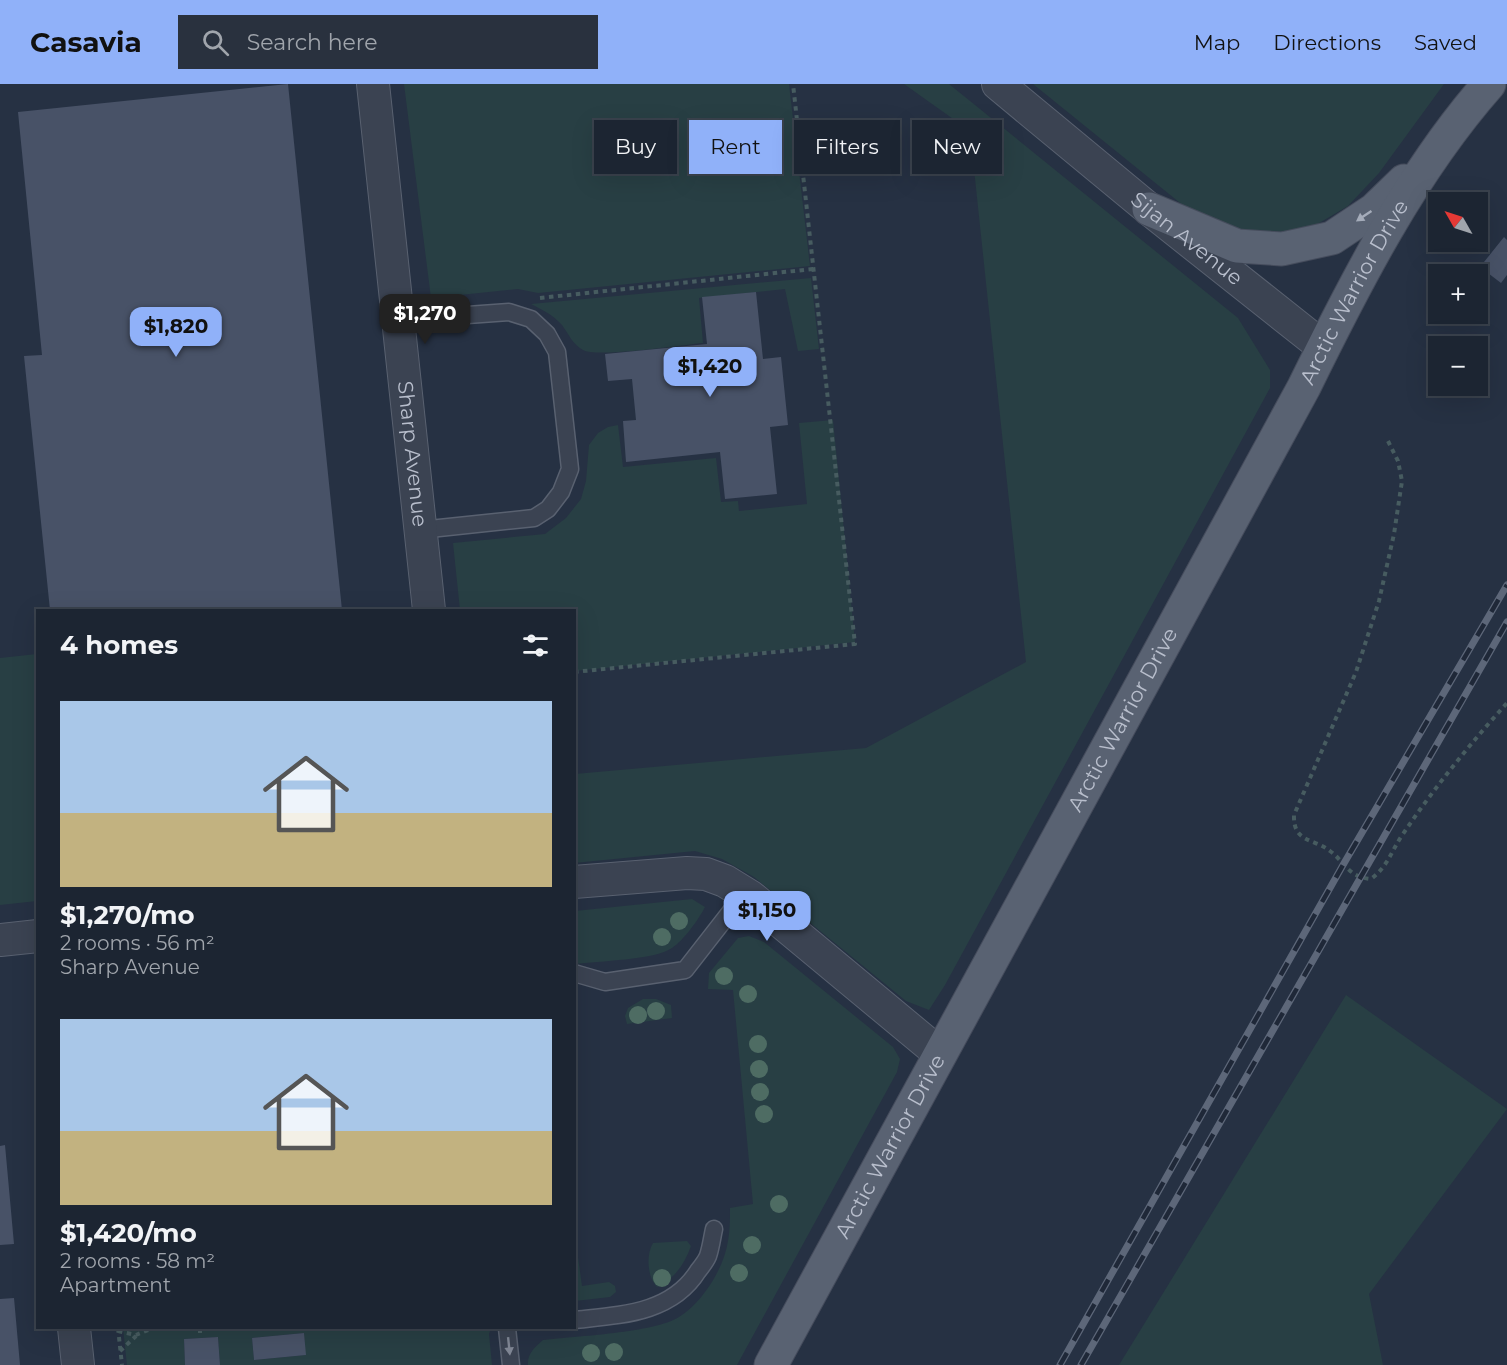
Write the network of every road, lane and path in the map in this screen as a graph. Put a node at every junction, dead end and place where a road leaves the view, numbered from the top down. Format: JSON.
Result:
{"nodes":[{"id":1,"x":373,"y":84,"type":"edge"},
{"id":2,"x":793,"y":84,"type":"edge"},
{"id":3,"x":998,"y":84,"type":"edge"},
{"id":4,"x":1489,"y":84,"type":"edge"},
{"id":5,"x":1438,"y":148,"type":"junction"},
{"id":6,"x":1149,"y":209,"type":"junction"},
{"id":7,"x":813,"y":269,"type":"junction"},
{"id":8,"x":534,"y":299,"type":"dead end"},
{"id":9,"x":398,"y":320,"type":"junction"},
{"id":10,"x":1323,"y":347,"type":"junction"},
{"id":11,"x":1388,"y":441,"type":"dead end"},
{"id":12,"x":420,"y":530,"type":"junction"},
{"id":13,"x":429,"y":609,"type":"edge"},
{"id":14,"x":576,"y":672,"type":"edge"},
{"id":15,"x":1507,"y":703,"type":"edge"},
{"id":16,"x":576,"y":882,"type":"edge"},
{"id":17,"x":745,"y":893,"type":"junction"},
{"id":18,"x":0,"y":940,"type":"edge"},
{"id":19,"x":36,"y":942,"type":"edge"},
{"id":20,"x":576,"y":974,"type":"edge"},
{"id":21,"x":940,"y":1053,"type":"junction"},
{"id":22,"x":714,"y":1229,"type":"dead end"},
{"id":23,"x":576,"y":1320,"type":"edge"},
{"id":24,"x":74,"y":1329,"type":"edge"},
{"id":25,"x":118,"y":1329,"type":"edge"},
{"id":26,"x":151,"y":1329,"type":"edge"},
{"id":27,"x":507,"y":1329,"type":"edge"},
{"id":28,"x":136,"y":1335,"type":"junction"},
{"id":29,"x":120,"y":1351,"type":"junction"},
{"id":30,"x":78,"y":1365,"type":"edge"},
{"id":31,"x":122,"y":1365,"type":"edge"},
{"id":32,"x":511,"y":1365,"type":"edge"},
{"id":33,"x":771,"y":1365,"type":"edge"}],
"edges":[{"from":1,"to":9,"type":"street","name":"Sharp Avenue"},
{"from":2,"to":7,"type":"path"},
{"from":3,"to":6,"type":"street","name":"Sijan Avenue"},
{"from":4,"to":5,"type":"main road","name":"Arctic Warrior Drive"},
{"from":5,"to":6,"type":"main road","one_way":true},
{"from":5,"to":10,"type":"main road","name":"Arctic Warrior Drive"},
{"from":6,"to":10,"type":"street","name":"Sijan Avenue"},
{"from":7,"to":8,"type":"path"},
{"from":7,"to":14,"type":"path"},
{"from":9,"to":12,"type":"street","name":"Sharp Avenue"},
{"from":9,"to":12,"type":"lane"},
{"from":10,"to":21,"type":"main road","name":"Arctic Warrior Drive"},
{"from":11,"to":15,"type":"path"},
{"from":12,"to":13,"type":"street","name":"Sharp Avenue"},
{"from":16,"to":17,"type":"street"},
{"from":17,"to":20,"type":"lane"},
{"from":17,"to":21,"type":"street"},
{"from":18,"to":19,"type":"street"},
{"from":21,"to":33,"type":"main road","name":"Arctic Warrior Drive"},
{"from":22,"to":23,"type":"lane"},
{"from":24,"to":30,"type":"street"},
{"from":25,"to":28,"type":"path"},
{"from":25,"to":29,"type":"path"},
{"from":26,"to":28,"type":"path"},
{"from":27,"to":32,"type":"lane","one_way":true},
{"from":28,"to":29,"type":"path"},
{"from":29,"to":31,"type":"path"}]}
